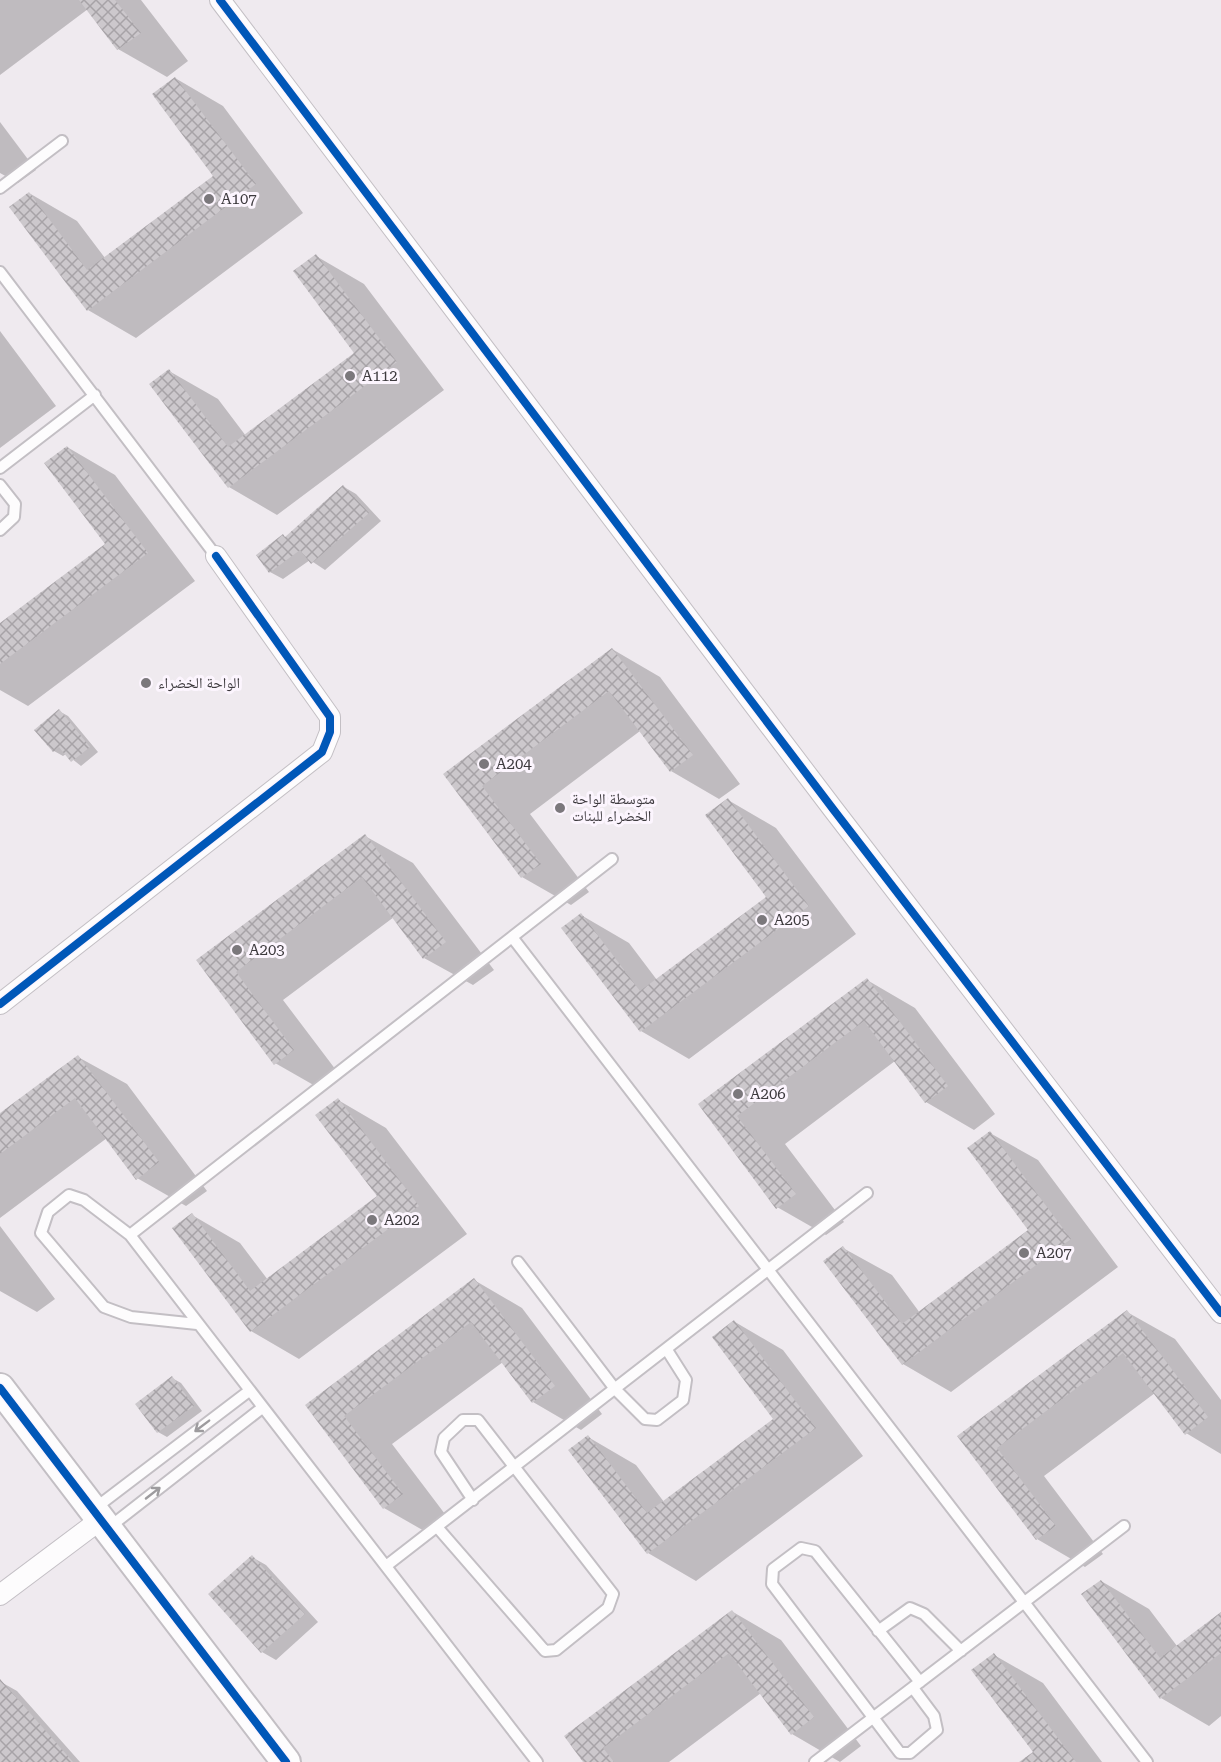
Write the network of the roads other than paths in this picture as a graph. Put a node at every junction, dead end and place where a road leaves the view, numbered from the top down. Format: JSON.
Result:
{"nodes":[{"id":1,"x":220,"y":0,"type":"edge"},
{"id":2,"x":62,"y":141,"type":"dead end"},
{"id":3,"x":0,"y":188,"type":"edge"},
{"id":4,"x":0,"y":272,"type":"edge"},
{"id":5,"x":95,"y":396,"type":"junction"},
{"id":6,"x":0,"y":468,"type":"edge"},
{"id":7,"x":0,"y":485,"type":"edge"},
{"id":8,"x":0,"y":530,"type":"edge"},
{"id":9,"x":216,"y":556,"type":"joint"},
{"id":10,"x":612,"y":859,"type":"dead end"},
{"id":11,"x":512,"y":937,"type":"junction"},
{"id":12,"x":0,"y":1004,"type":"edge"},
{"id":13,"x":867,"y":1193,"type":"dead end"},
{"id":14,"x":130,"y":1235,"type":"junction"},
{"id":15,"x":518,"y":1262,"type":"dead end"},
{"id":16,"x":768,"y":1272,"type":"junction"},
{"id":17,"x":1221,"y":1313,"type":"edge"},
{"id":18,"x":197,"y":1324,"type":"junction"},
{"id":19,"x":667,"y":1350,"type":"junction"},
{"id":20,"x":0,"y":1388,"type":"edge"},
{"id":21,"x":615,"y":1389,"type":"junction"},
{"id":22,"x":249,"y":1391,"type":"junction"},
{"id":23,"x":262,"y":1408,"type":"junction"},
{"id":24,"x":515,"y":1468,"type":"junction"},
{"id":25,"x":473,"y":1500,"type":"junction"},
{"id":26,"x":100,"y":1519,"type":"junction"},
{"id":27,"x":1124,"y":1526,"type":"dead end"},
{"id":28,"x":437,"y":1527,"type":"junction"},
{"id":29,"x":386,"y":1566,"type":"junction"},
{"id":30,"x":0,"y":1595,"type":"edge"},
{"id":31,"x":1023,"y":1604,"type":"junction"},
{"id":32,"x":878,"y":1631,"type":"junction"},
{"id":33,"x":961,"y":1651,"type":"junction"},
{"id":34,"x":916,"y":1685,"type":"junction"},
{"id":35,"x":873,"y":1717,"type":"junction"},
{"id":36,"x":286,"y":1762,"type":"edge"},
{"id":37,"x":537,"y":1762,"type":"edge"},
{"id":38,"x":815,"y":1762,"type":"edge"},
{"id":39,"x":1147,"y":1762,"type":"edge"}],
"edges":[{"from":1,"to":17,"type":"street"},
{"from":2,"to":3,"type":"lane"},
{"from":4,"to":5,"type":"lane"},
{"from":5,"to":6,"type":"lane"},
{"from":5,"to":9,"type":"lane"},
{"from":7,"to":8,"type":"lane"},
{"from":9,"to":12,"type":"street"},
{"from":10,"to":11,"type":"lane"},
{"from":11,"to":14,"type":"lane"},
{"from":11,"to":16,"type":"lane"},
{"from":13,"to":16,"type":"lane"},
{"from":14,"to":18,"type":"lane"},
{"from":14,"to":18,"type":"lane"},
{"from":15,"to":21,"type":"lane"},
{"from":16,"to":19,"type":"lane"},
{"from":16,"to":31,"type":"lane"},
{"from":18,"to":22,"type":"lane"},
{"from":19,"to":21,"type":"lane"},
{"from":19,"to":21,"type":"lane"},
{"from":20,"to":26,"type":"street"},
{"from":21,"to":24,"type":"lane"},
{"from":22,"to":23,"type":"lane"},
{"from":22,"to":26,"type":"lane","one_way":true},
{"from":26,"to":23,"type":"lane","one_way":true},
{"from":23,"to":29,"type":"lane"},
{"from":24,"to":25,"type":"lane"},
{"from":24,"to":25,"type":"lane"},
{"from":24,"to":28,"type":"lane"},
{"from":25,"to":28,"type":"lane"},
{"from":26,"to":30,"type":"street"},
{"from":26,"to":36,"type":"street"},
{"from":27,"to":31,"type":"lane"},
{"from":28,"to":29,"type":"lane"},
{"from":29,"to":37,"type":"lane"},
{"from":31,"to":33,"type":"lane"},
{"from":31,"to":39,"type":"lane"},
{"from":32,"to":33,"type":"lane"},
{"from":32,"to":34,"type":"lane"},
{"from":32,"to":35,"type":"lane"},
{"from":33,"to":34,"type":"lane"},
{"from":34,"to":35,"type":"lane"},
{"from":34,"to":35,"type":"lane"},
{"from":35,"to":38,"type":"lane"}]}
